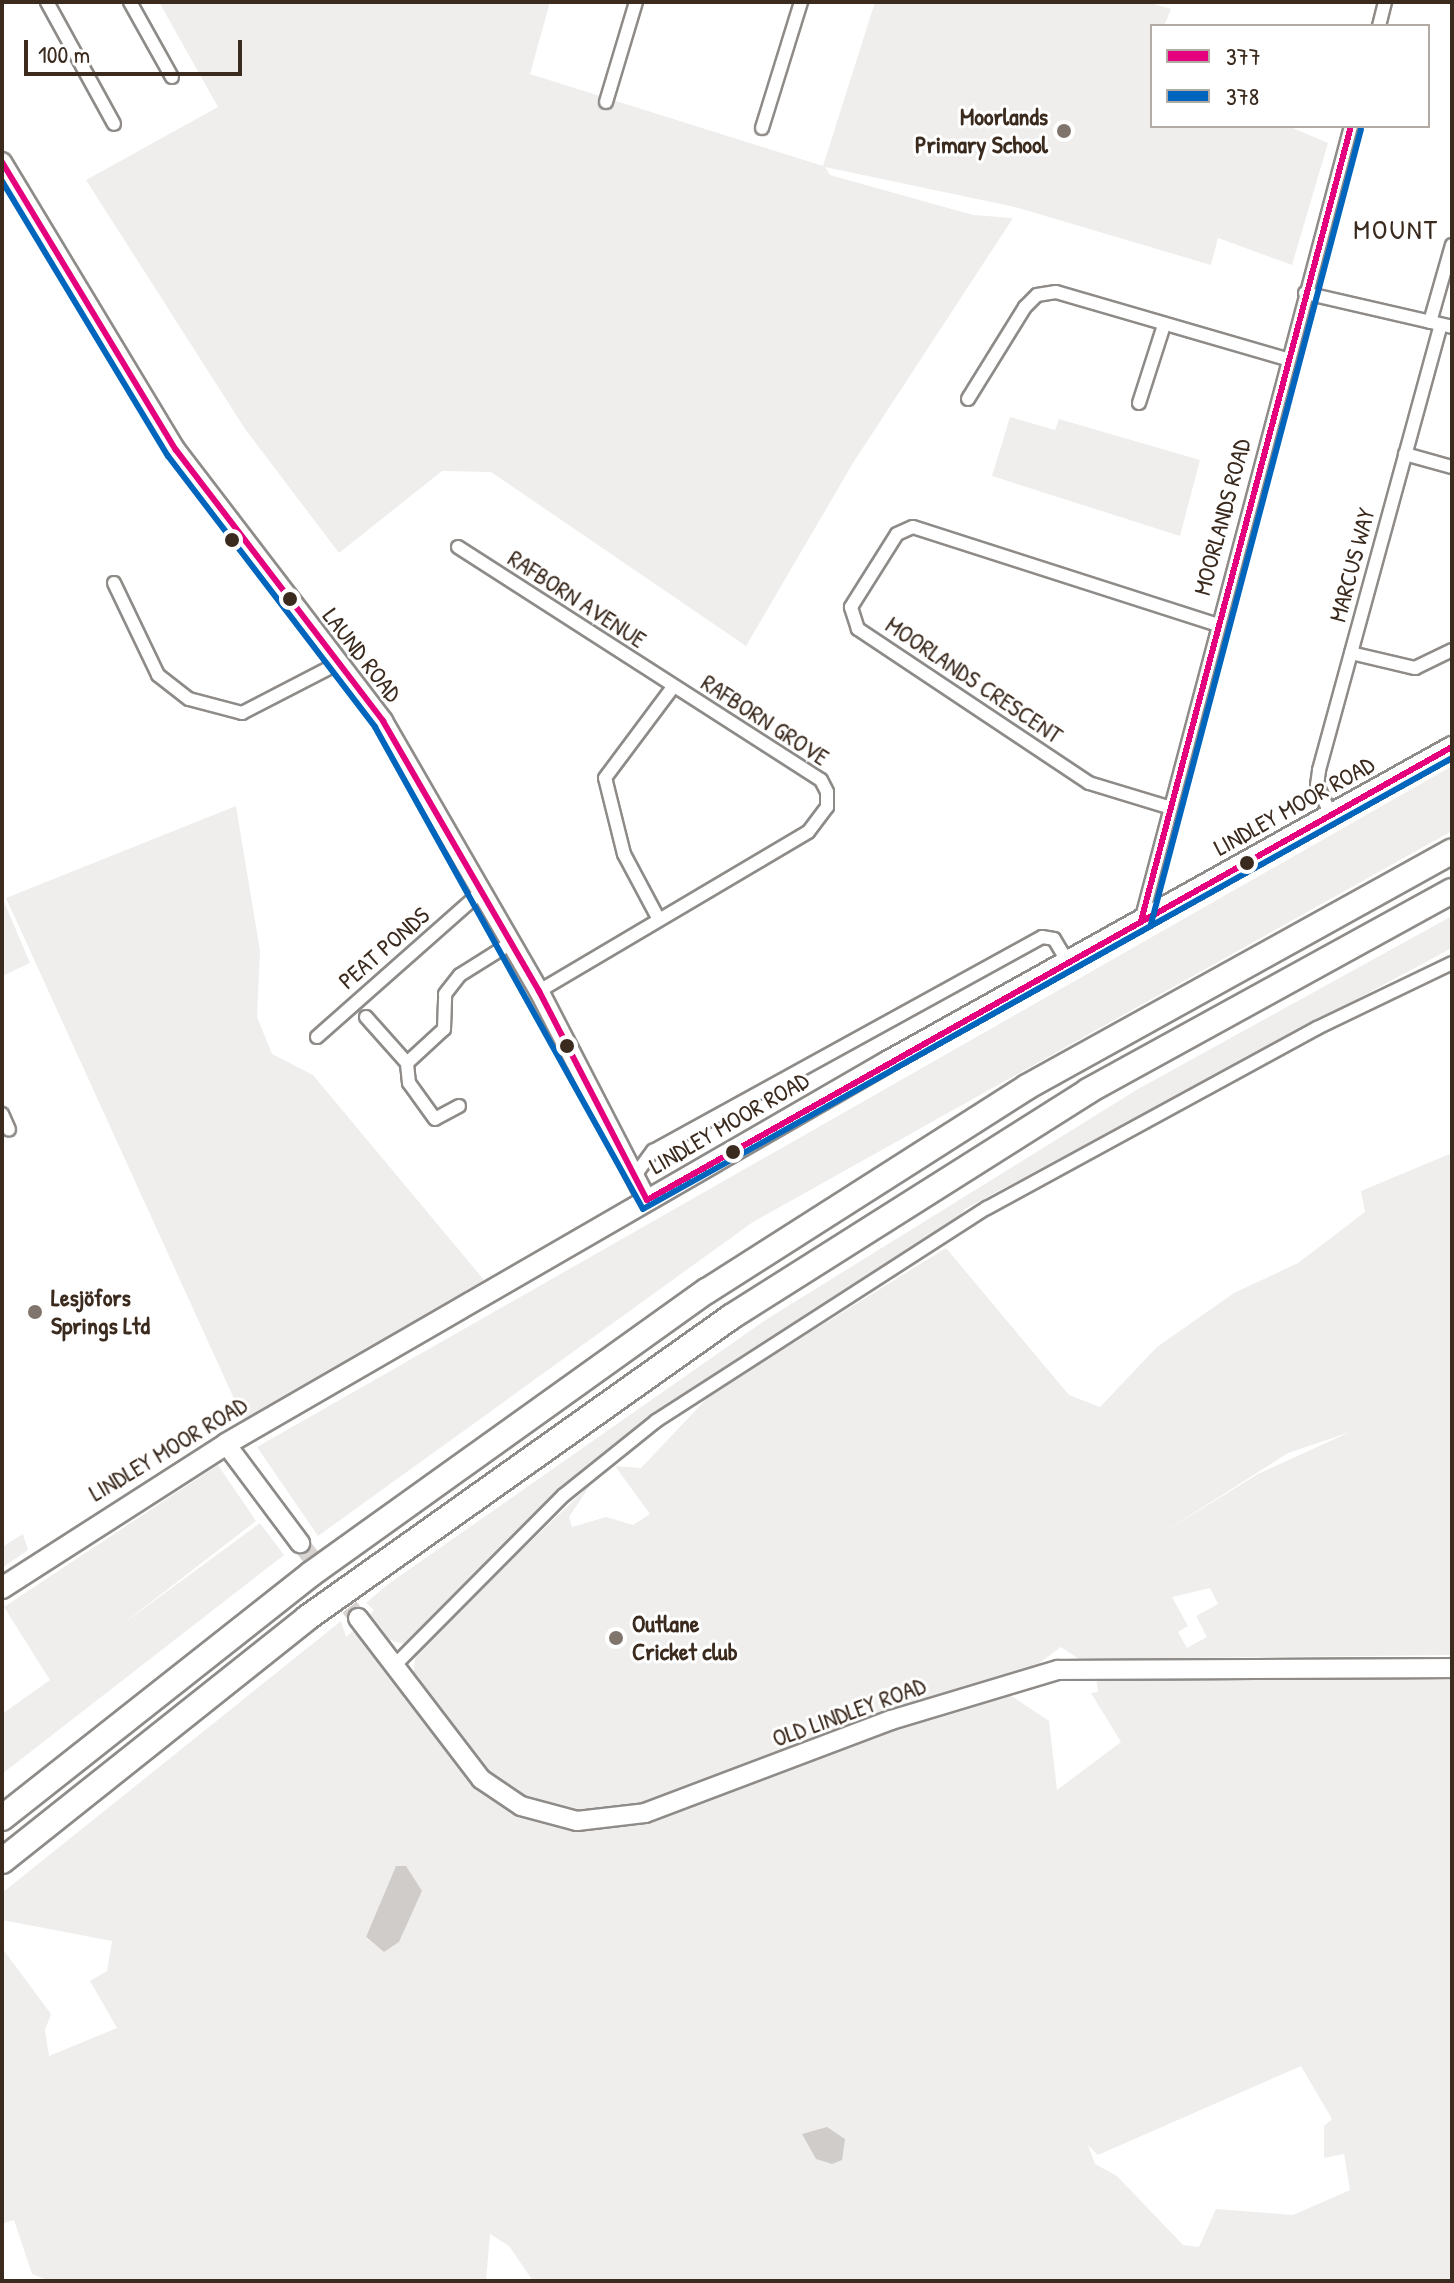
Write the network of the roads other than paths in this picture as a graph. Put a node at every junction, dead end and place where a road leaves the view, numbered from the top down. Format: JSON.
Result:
{"nodes":[{"id":1,"x":47,"y":2,"type":"edge"},
{"id":2,"x":130,"y":2,"type":"edge"},
{"id":3,"x":636,"y":2,"type":"edge"},
{"id":4,"x":801,"y":2,"type":"edge"},
{"id":5,"x":1385,"y":2,"type":"edge"},
{"id":6,"x":1380,"y":24,"type":"edge"},
{"id":7,"x":172,"y":77,"type":"dead end"},
{"id":8,"x":606,"y":102,"type":"dead end"},
{"id":9,"x":114,"y":124,"type":"dead end"},
{"id":10,"x":762,"y":128,"type":"dead end"},
{"id":11,"x":1350,"y":128,"type":"edge"},
{"id":12,"x":2,"y":162,"type":"edge"},
{"id":13,"x":1452,"y":245,"type":"edge"},
{"id":14,"x":1305,"y":293,"type":"junction"},
{"id":15,"x":1164,"y":325,"type":"junction"},
{"id":16,"x":1441,"y":325,"type":"edge"},
{"id":17,"x":1287,"y":359,"type":"junction"},
{"id":18,"x":968,"y":399,"type":"dead end"},
{"id":19,"x":1139,"y":403,"type":"dead end"},
{"id":20,"x":1405,"y":454,"type":"junction"},
{"id":21,"x":1452,"y":467,"type":"edge"},
{"id":22,"x":458,"y":547,"type":"dead end"},
{"id":23,"x":114,"y":583,"type":"dead end"},
{"id":24,"x":1216,"y":624,"type":"junction"},
{"id":25,"x":1452,"y":650,"type":"edge"},
{"id":26,"x":1351,"y":653,"type":"junction"},
{"id":27,"x":337,"y":664,"type":"junction"},
{"id":28,"x":673,"y":687,"type":"junction"},
{"id":29,"x":1452,"y":747,"type":"edge"},
{"id":30,"x":1168,"y":807,"type":"junction"},
{"id":31,"x":1331,"y":815,"type":"junction"},
{"id":32,"x":1452,"y":851,"type":"edge"},
{"id":33,"x":1452,"y":891,"type":"edge"},
{"id":34,"x":481,"y":892,"type":"junction"},
{"id":35,"x":657,"y":916,"type":"junction"},
{"id":36,"x":1141,"y":921,"type":"junction"},
{"id":37,"x":511,"y":943,"type":"junction"},
{"id":38,"x":1067,"y":961,"type":"junction"},
{"id":39,"x":1452,"y":963,"type":"edge"},
{"id":40,"x":539,"y":991,"type":"junction"},
{"id":41,"x":366,"y":1017,"type":"dead end"},
{"id":42,"x":317,"y":1037,"type":"dead end"},
{"id":43,"x":407,"y":1063,"type":"junction"},
{"id":44,"x":459,"y":1106,"type":"dead end"},
{"id":45,"x":2,"y":1114,"type":"edge"},
{"id":46,"x":9,"y":1130,"type":"dead end"},
{"id":47,"x":636,"y":1174,"type":"junction"},
{"id":48,"x":647,"y":1200,"type":"junction"},
{"id":49,"x":226,"y":1444,"type":"junction"},
{"id":50,"x":300,"y":1543,"type":"tunnel mouth"},
{"id":51,"x":2,"y":1588,"type":"edge"},
{"id":52,"x":358,"y":1618,"type":"tunnel mouth"},
{"id":53,"x":394,"y":1666,"type":"junction"},
{"id":54,"x":1452,"y":1668,"type":"edge"},
{"id":55,"x":2,"y":1818,"type":"edge"},
{"id":56,"x":2,"y":1861,"type":"edge"}],
"edges":[{"from":1,"to":9,"type":"street"},
{"from":2,"to":7,"type":"street"},
{"from":3,"to":8,"type":"street"},
{"from":4,"to":10,"type":"street"},
{"from":5,"to":6,"type":"street"},
{"from":11,"to":14,"type":"street","name":"MOORLANDS ROAD"},
{"from":12,"to":27,"type":"street","name":"LAUND ROAD"},
{"from":13,"to":16,"type":"street","name":"MARCUS WAY"},
{"from":14,"to":16,"type":"street"},
{"from":14,"to":17,"type":"street","name":"MOORLANDS ROAD"},
{"from":15,"to":17,"type":"street"},
{"from":15,"to":18,"type":"street"},
{"from":15,"to":19,"type":"street"},
{"from":16,"to":20,"type":"street","name":"MARCUS WAY"},
{"from":17,"to":24,"type":"street","name":"MOORLANDS ROAD"},
{"from":20,"to":21,"type":"street"},
{"from":20,"to":26,"type":"street","name":"MARCUS WAY"},
{"from":22,"to":28,"type":"street","name":"RAFBORN AVENUE"},
{"from":23,"to":27,"type":"street"},
{"from":24,"to":30,"type":"street","name":"MOORLANDS ROAD"},
{"from":24,"to":30,"type":"street","name":"MOORLANDS CRESCENT"},
{"from":25,"to":26,"type":"street"},
{"from":26,"to":31,"type":"street","name":"MARCUS WAY"},
{"from":27,"to":34,"type":"street","name":"LAUND ROAD"},
{"from":28,"to":35,"type":"street","name":"RAFBORN GROVE"},
{"from":28,"to":35,"type":"street","name":"RAFBORN GROVE"},
{"from":29,"to":31,"type":"main road","name":"LINDLEY MOOR ROAD"},
{"from":30,"to":36,"type":"street","name":"MOORLANDS ROAD"},
{"from":31,"to":36,"type":"main road","name":"LINDLEY MOOR ROAD"},
{"from":32,"to":55,"type":"highway"},
{"from":33,"to":56,"type":"highway"},
{"from":34,"to":37,"type":"street","name":"LAUND ROAD"},
{"from":34,"to":42,"type":"street","name":"PEAT PONDS"},
{"from":35,"to":40,"type":"street","name":"RAFBORN GROVE"},
{"from":36,"to":38,"type":"main road","name":"LINDLEY MOOR ROAD"},
{"from":37,"to":40,"type":"street","name":"LAUND ROAD"},
{"from":37,"to":43,"type":"street"},
{"from":38,"to":47,"type":"street"},
{"from":38,"to":48,"type":"main road","name":"LINDLEY MOOR ROAD"},
{"from":39,"to":53,"type":"street"},
{"from":40,"to":47,"type":"street","name":"LAUND ROAD"},
{"from":41,"to":43,"type":"street"},
{"from":43,"to":44,"type":"street"},
{"from":45,"to":46,"type":"street"},
{"from":47,"to":48,"type":"street","name":"LAUND ROAD"},
{"from":48,"to":49,"type":"main road","name":"LINDLEY MOOR ROAD"},
{"from":49,"to":50,"type":"street"},
{"from":49,"to":51,"type":"main road","name":"LINDLEY MOOR ROAD"},
{"from":52,"to":53,"type":"street","name":"OLD LINDLEY ROAD"},
{"from":53,"to":54,"type":"street","name":"OLD LINDLEY ROAD"}]}
